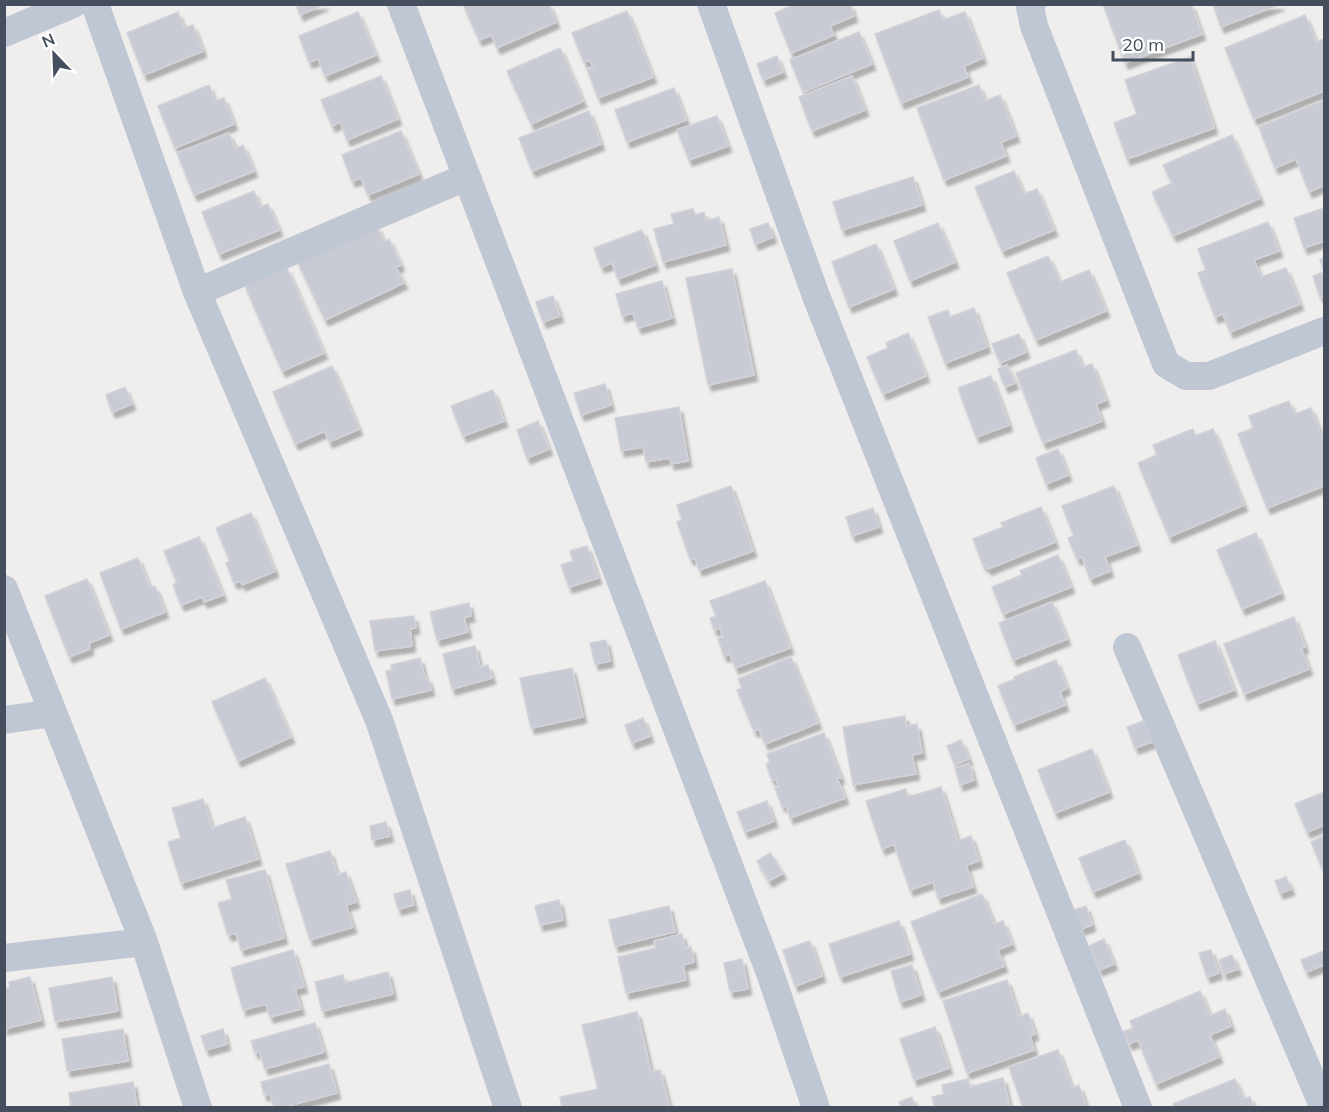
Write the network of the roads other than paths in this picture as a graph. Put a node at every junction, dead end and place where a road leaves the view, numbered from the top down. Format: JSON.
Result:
{"nodes":[{"id":1,"x":73,"y":4,"type":"edge"},
{"id":2,"x":95,"y":4,"type":"edge"},
{"id":3,"x":401,"y":4,"type":"edge"},
{"id":4,"x":711,"y":4,"type":"edge"},
{"id":5,"x":1032,"y":4,"type":"edge"},
{"id":6,"x":13,"y":21,"type":"edge"},
{"id":7,"x":466,"y":177,"type":"junction"},
{"id":8,"x":197,"y":292,"type":"junction"},
{"id":9,"x":1324,"y":331,"type":"edge"},
{"id":10,"x":4,"y":589,"type":"edge"},
{"id":11,"x":1127,"y":647,"type":"dead end"},
{"id":12,"x":53,"y":713,"type":"junction"},
{"id":13,"x":4,"y":720,"type":"edge"},
{"id":14,"x":144,"y":942,"type":"junction"},
{"id":15,"x":4,"y":957,"type":"edge"},
{"id":16,"x":198,"y":1107,"type":"edge"},
{"id":17,"x":508,"y":1107,"type":"edge"},
{"id":18,"x":816,"y":1107,"type":"edge"},
{"id":19,"x":1138,"y":1107,"type":"edge"},
{"id":20,"x":1324,"y":1107,"type":"edge"}],
"edges":[{"from":1,"to":6,"type":"street"},
{"from":2,"to":8,"type":"street"},
{"from":3,"to":7,"type":"street"},
{"from":4,"to":19,"type":"street"},
{"from":5,"to":9,"type":"street"},
{"from":7,"to":8,"type":"street"},
{"from":7,"to":18,"type":"street"},
{"from":8,"to":17,"type":"street"},
{"from":10,"to":12,"type":"street"},
{"from":11,"to":20,"type":"street"},
{"from":12,"to":13,"type":"street"},
{"from":12,"to":14,"type":"street"},
{"from":14,"to":15,"type":"street"},
{"from":14,"to":16,"type":"street"}]}
